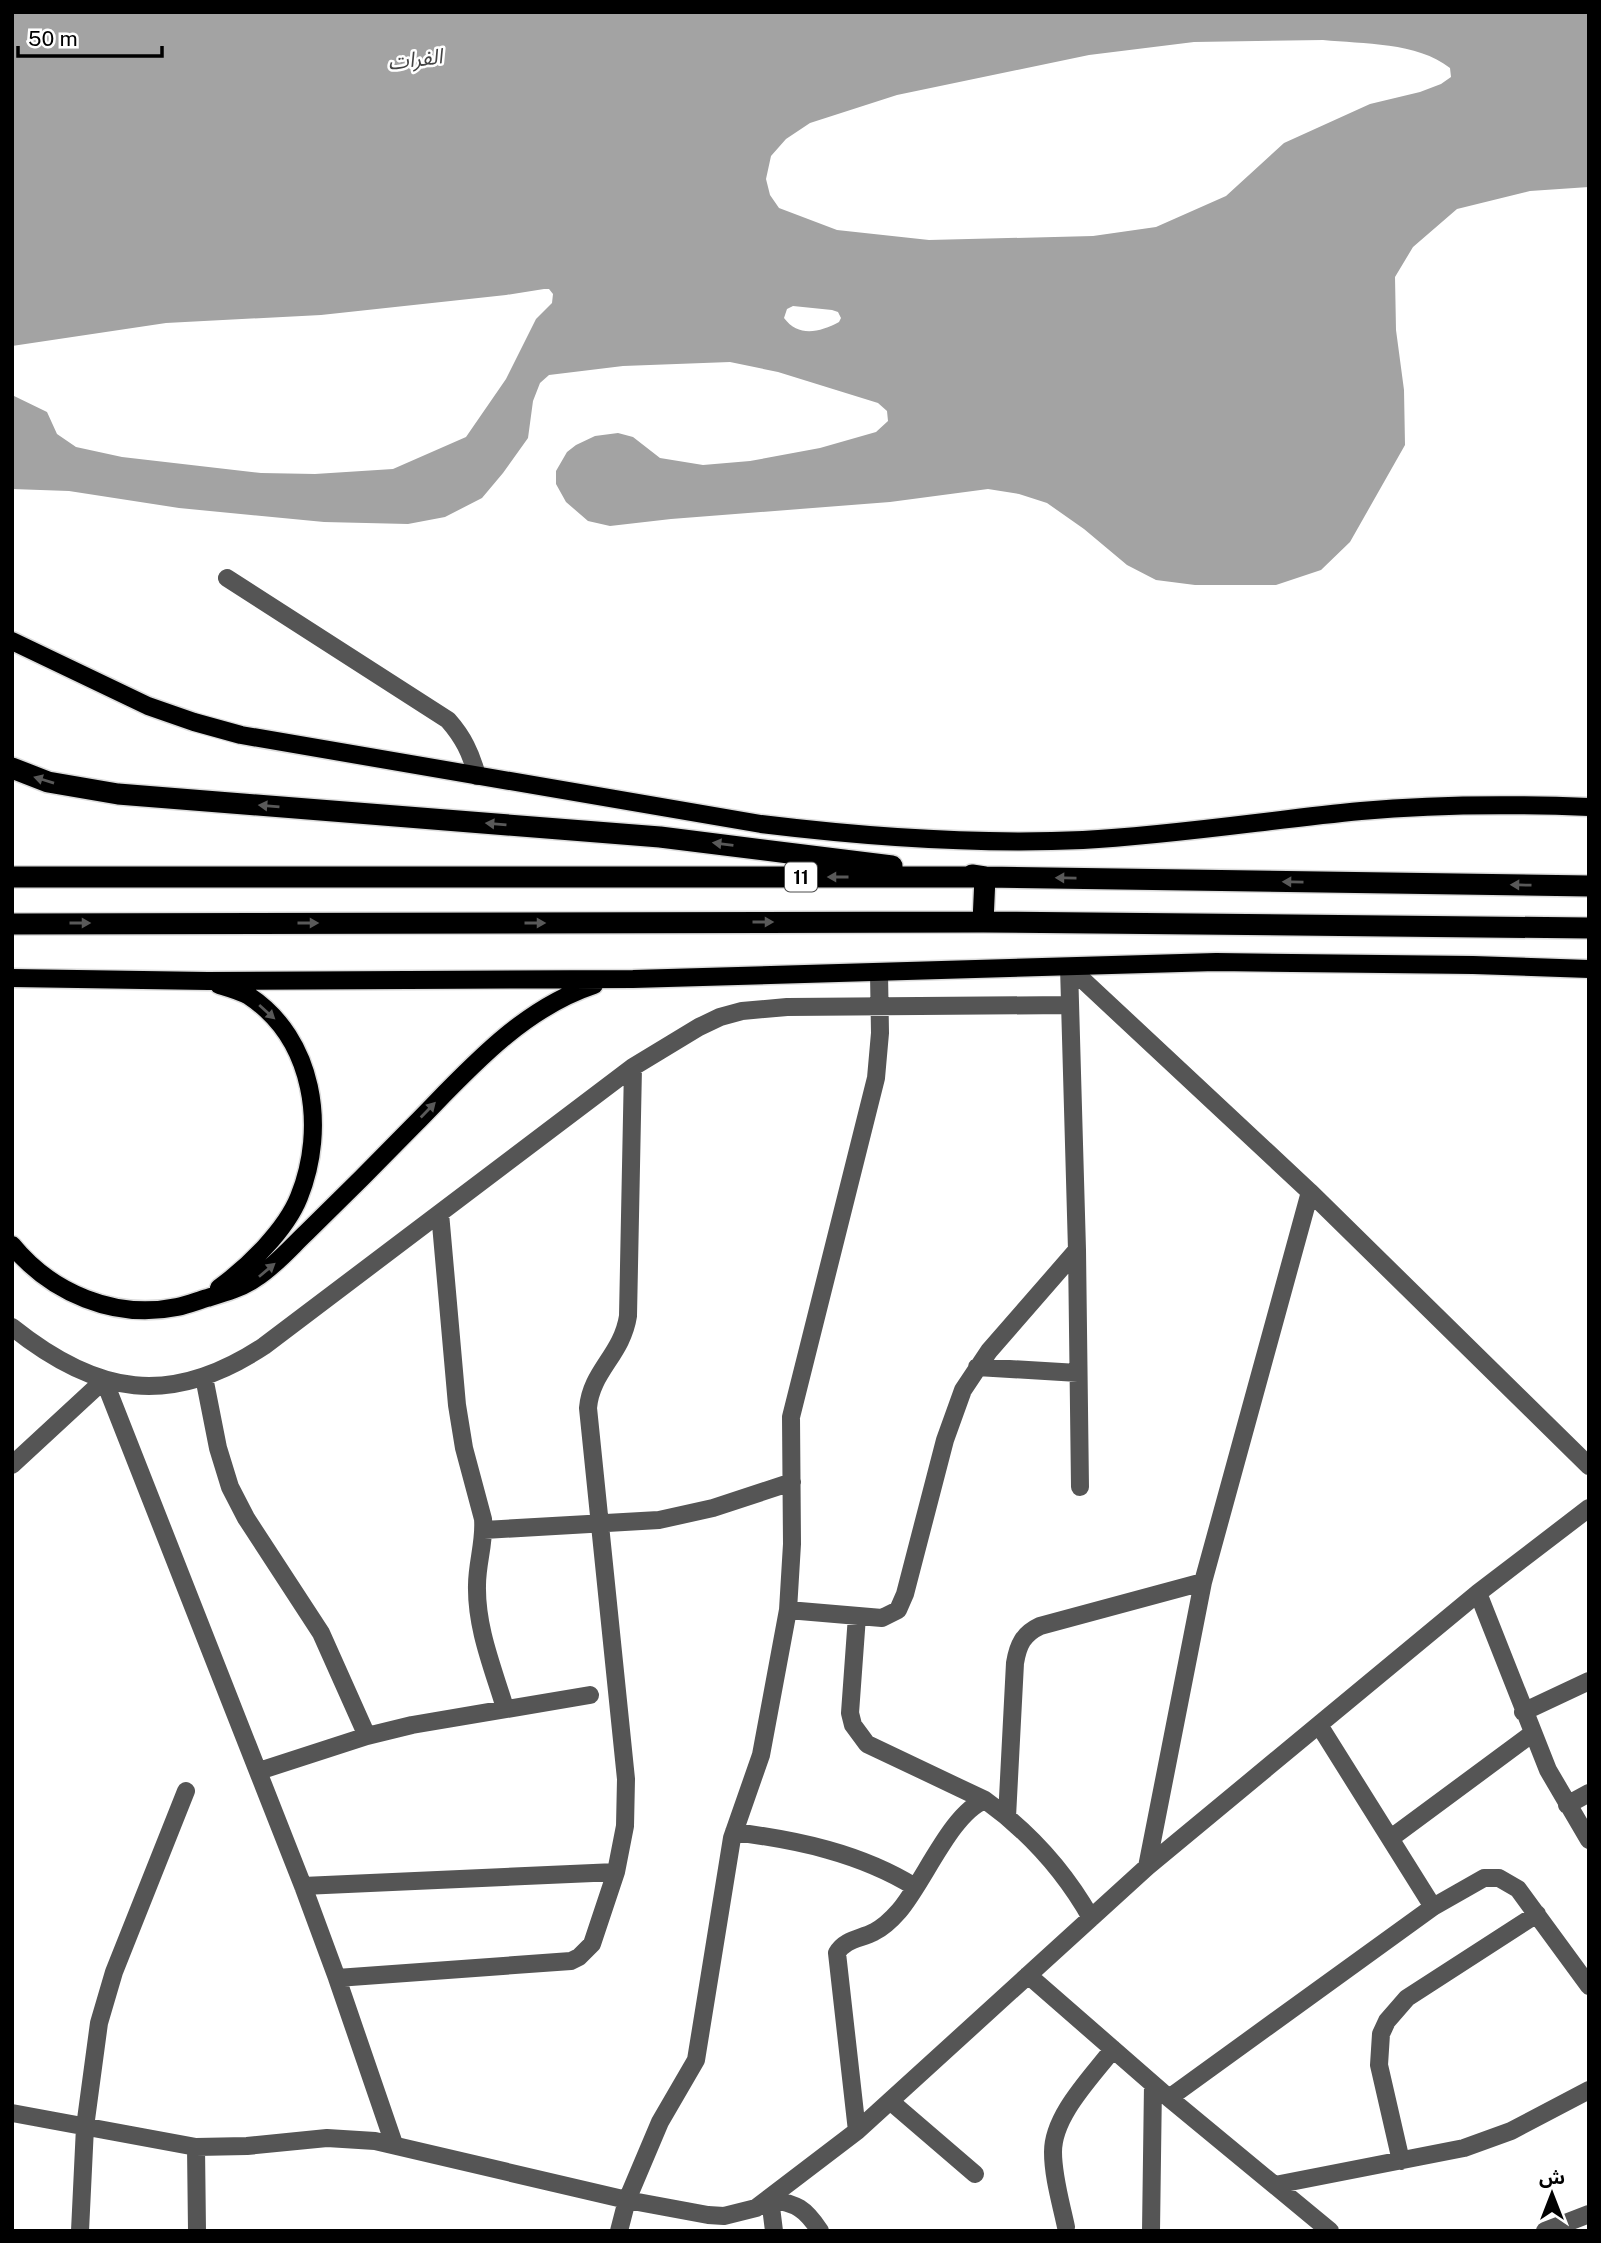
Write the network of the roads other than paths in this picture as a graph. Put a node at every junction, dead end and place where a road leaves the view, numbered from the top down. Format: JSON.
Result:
{"nodes":[{"id":1,"x":227,"y":578,"type":"dead end"},
{"id":2,"x":12,"y":641,"type":"edge"},
{"id":3,"x":12,"y":768,"type":"edge"},
{"id":4,"x":477,"y":776,"type":"junction"},
{"id":5,"x":1589,"y":807,"type":"edge"},
{"id":6,"x":12,"y":877,"type":"edge"},
{"id":7,"x":985,"y":877,"type":"junction"},
{"id":8,"x":1589,"y":886,"type":"edge"},
{"id":9,"x":983,"y":922,"type":"junction"},
{"id":10,"x":12,"y":923,"type":"edge"},
{"id":11,"x":1589,"y":928,"type":"edge"},
{"id":12,"x":1069,"y":967,"type":"junction"},
{"id":13,"x":1589,"y":969,"type":"edge"},
{"id":14,"x":879,"y":973,"type":"junction"},
{"id":15,"x":12,"y":978,"type":"edge"},
{"id":16,"x":633,"y":979,"type":"junction"},
{"id":17,"x":208,"y":981,"type":"junction"},
{"id":18,"x":1070,"y":1005,"type":"junction"},
{"id":19,"x":880,"y":1007,"type":"junction"},
{"id":20,"x":633,"y":1067,"type":"junction"},
{"id":21,"x":1310,"y":1192,"type":"junction"},
{"id":22,"x":440,"y":1213,"type":"junction"},
{"id":23,"x":12,"y":1245,"type":"edge"},
{"id":24,"x":1077,"y":1250,"type":"junction"},
{"id":25,"x":205,"y":1298,"type":"junction"},
{"id":26,"x":12,"y":1327,"type":"edge"},
{"id":27,"x":977,"y":1367,"type":"junction"},
{"id":28,"x":1078,"y":1373,"type":"junction"},
{"id":29,"x":204,"y":1377,"type":"junction"},
{"id":30,"x":104,"y":1380,"type":"junction"},
{"id":31,"x":12,"y":1465,"type":"edge"},
{"id":32,"x":1589,"y":1466,"type":"edge"},
{"id":33,"x":792,"y":1482,"type":"junction"},
{"id":34,"x":1080,"y":1487,"type":"dead end"},
{"id":35,"x":1589,"y":1508,"type":"edge"},
{"id":36,"x":600,"y":1525,"type":"junction"},
{"id":37,"x":484,"y":1530,"type":"junction"},
{"id":38,"x":1203,"y":1582,"type":"junction"},
{"id":39,"x":1478,"y":1593,"type":"junction"},
{"id":40,"x":788,"y":1610,"type":"junction"},
{"id":41,"x":856,"y":1616,"type":"junction"},
{"id":42,"x":1589,"y":1681,"type":"edge"},
{"id":43,"x":590,"y":1695,"type":"dead end"},
{"id":44,"x":505,"y":1708,"type":"junction"},
{"id":45,"x":1523,"y":1712,"type":"junction"},
{"id":46,"x":1319,"y":1725,"type":"junction"},
{"id":47,"x":1533,"y":1733,"type":"junction"},
{"id":48,"x":367,"y":1736,"type":"junction"},
{"id":49,"x":259,"y":1771,"type":"junction"},
{"id":50,"x":187,"y":1791,"type":"dead end"},
{"id":51,"x":1589,"y":1793,"type":"edge"},
{"id":52,"x":985,"y":1800,"type":"junction"},
{"id":53,"x":1567,"y":1805,"type":"junction"},
{"id":54,"x":1007,"y":1818,"type":"junction"},
{"id":55,"x":734,"y":1832,"type":"junction"},
{"id":56,"x":1391,"y":1838,"type":"junction"},
{"id":57,"x":1589,"y":1840,"type":"edge"},
{"id":58,"x":1147,"y":1867,"type":"junction"},
{"id":59,"x":616,"y":1872,"type":"junction"},
{"id":60,"x":303,"y":1886,"type":"junction"},
{"id":61,"x":915,"y":1887,"type":"junction"},
{"id":62,"x":1433,"y":1907,"type":"junction"},
{"id":63,"x":1537,"y":1914,"type":"junction"},
{"id":64,"x":1091,"y":1918,"type":"junction"},
{"id":65,"x":1028,"y":1975,"type":"junction"},
{"id":66,"x":337,"y":1978,"type":"junction"},
{"id":67,"x":1588,"y":1984,"type":"edge"},
{"id":68,"x":1113,"y":2049,"type":"junction"},
{"id":69,"x":1153,"y":2084,"type":"junction"},
{"id":70,"x":1589,"y":2090,"type":"edge"},
{"id":71,"x":1169,"y":2098,"type":"junction"},
{"id":72,"x":890,"y":2101,"type":"junction"},
{"id":73,"x":13,"y":2108,"type":"edge"},
{"id":74,"x":85,"y":2127,"type":"junction"},
{"id":75,"x":857,"y":2131,"type":"junction"},
{"id":76,"x":394,"y":2144,"type":"junction"},
{"id":77,"x":195,"y":2147,"type":"junction"},
{"id":78,"x":1401,"y":2161,"type":"junction"},
{"id":79,"x":975,"y":2174,"type":"dead end"},
{"id":80,"x":1275,"y":2185,"type":"junction"},
{"id":81,"x":770,"y":2199,"type":"junction"},
{"id":82,"x":627,"y":2200,"type":"junction"},
{"id":83,"x":1589,"y":2214,"type":"edge"},
{"id":84,"x":708,"y":2223,"type":"edge"},
{"id":85,"x":1066,"y":2227,"type":"dead end"},
{"id":86,"x":80,"y":2231,"type":"edge"},
{"id":87,"x":197,"y":2231,"type":"edge"},
{"id":88,"x":619,"y":2231,"type":"edge"},
{"id":89,"x":774,"y":2231,"type":"edge"},
{"id":90,"x":820,"y":2231,"type":"edge"},
{"id":91,"x":1151,"y":2231,"type":"edge"},
{"id":92,"x":1330,"y":2231,"type":"edge"},
{"id":93,"x":1545,"y":2231,"type":"edge"}],
"edges":[{"from":1,"to":4,"type":"street"},
{"from":2,"to":4,"type":"main road"},
{"from":7,"to":3,"type":"highway","one_way":true},
{"from":4,"to":5,"type":"main road"},
{"from":7,"to":6,"type":"highway","number":"11","one_way":true},
{"from":8,"to":7,"type":"highway","number":"11","one_way":true},
{"from":7,"to":9,"type":"highway"},
{"from":10,"to":9,"type":"highway","one_way":true},
{"from":9,"to":11,"type":"highway"},
{"from":12,"to":13,"type":"main road"},
{"from":12,"to":14,"type":"main road"},
{"from":12,"to":18,"type":"street"},
{"from":12,"to":21,"type":"street"},
{"from":14,"to":16,"type":"main road"},
{"from":14,"to":19,"type":"street"},
{"from":15,"to":17,"type":"main road"},
{"from":16,"to":17,"type":"main road"},
{"from":25,"to":16,"type":"main road","one_way":true},
{"from":17,"to":25,"type":"main road","one_way":true},
{"from":18,"to":19,"type":"street"},
{"from":18,"to":24,"type":"street"},
{"from":19,"to":20,"type":"street"},
{"from":19,"to":33,"type":"street"},
{"from":20,"to":22,"type":"street"},
{"from":20,"to":36,"type":"street"},
{"from":21,"to":32,"type":"street"},
{"from":21,"to":38,"type":"street"},
{"from":22,"to":29,"type":"street"},
{"from":22,"to":37,"type":"street"},
{"from":23,"to":25,"type":"main road"},
{"from":24,"to":27,"type":"street"},
{"from":24,"to":28,"type":"street"},
{"from":26,"to":30,"type":"street"},
{"from":27,"to":28,"type":"street"},
{"from":27,"to":41,"type":"street"},
{"from":28,"to":34,"type":"street"},
{"from":29,"to":30,"type":"street"},
{"from":29,"to":48,"type":"street"},
{"from":30,"to":31,"type":"street"},
{"from":30,"to":49,"type":"street"},
{"from":33,"to":36,"type":"street"},
{"from":33,"to":40,"type":"street"},
{"from":35,"to":39,"type":"street"},
{"from":36,"to":37,"type":"street"},
{"from":36,"to":59,"type":"street"},
{"from":37,"to":44,"type":"street"},
{"from":38,"to":54,"type":"street"},
{"from":38,"to":58,"type":"street"},
{"from":39,"to":45,"type":"street"},
{"from":39,"to":46,"type":"street"},
{"from":40,"to":41,"type":"street"},
{"from":40,"to":55,"type":"street"},
{"from":41,"to":52,"type":"street"},
{"from":42,"to":45,"type":"street"},
{"from":43,"to":44,"type":"street"},
{"from":44,"to":48,"type":"street"},
{"from":45,"to":47,"type":"street"},
{"from":46,"to":56,"type":"street"},
{"from":46,"to":58,"type":"street"},
{"from":47,"to":53,"type":"street"},
{"from":47,"to":56,"type":"street"},
{"from":48,"to":49,"type":"street"},
{"from":49,"to":60,"type":"street"},
{"from":50,"to":74,"type":"street"},
{"from":51,"to":53,"type":"street"},
{"from":52,"to":54,"type":"street"},
{"from":52,"to":61,"type":"street"},
{"from":53,"to":57,"type":"street"},
{"from":54,"to":64,"type":"street"},
{"from":55,"to":61,"type":"street"},
{"from":55,"to":82,"type":"street"},
{"from":56,"to":62,"type":"street"},
{"from":58,"to":64,"type":"street"},
{"from":59,"to":60,"type":"street"},
{"from":59,"to":66,"type":"street"},
{"from":60,"to":66,"type":"street"},
{"from":61,"to":75,"type":"street"},
{"from":62,"to":63,"type":"street"},
{"from":62,"to":71,"type":"street"},
{"from":63,"to":67,"type":"street"},
{"from":63,"to":78,"type":"street"},
{"from":64,"to":65,"type":"street"},
{"from":65,"to":68,"type":"street"},
{"from":65,"to":72,"type":"street"},
{"from":66,"to":76,"type":"street"},
{"from":68,"to":69,"type":"street"},
{"from":68,"to":85,"type":"street"},
{"from":69,"to":71,"type":"street"},
{"from":69,"to":91,"type":"street"},
{"from":70,"to":78,"type":"street"},
{"from":71,"to":80,"type":"street"},
{"from":72,"to":75,"type":"street"},
{"from":72,"to":79,"type":"street"},
{"from":73,"to":74,"type":"street"},
{"from":74,"to":77,"type":"street"},
{"from":74,"to":86,"type":"street"},
{"from":75,"to":81,"type":"street"},
{"from":76,"to":77,"type":"street"},
{"from":76,"to":82,"type":"street"},
{"from":77,"to":87,"type":"street"},
{"from":78,"to":80,"type":"street"},
{"from":80,"to":92,"type":"street"},
{"from":81,"to":84,"type":"street"},
{"from":81,"to":89,"type":"street"},
{"from":81,"to":90,"type":"street"},
{"from":82,"to":84,"type":"street"},
{"from":82,"to":88,"type":"street"},
{"from":83,"to":93,"type":"street"}]}
